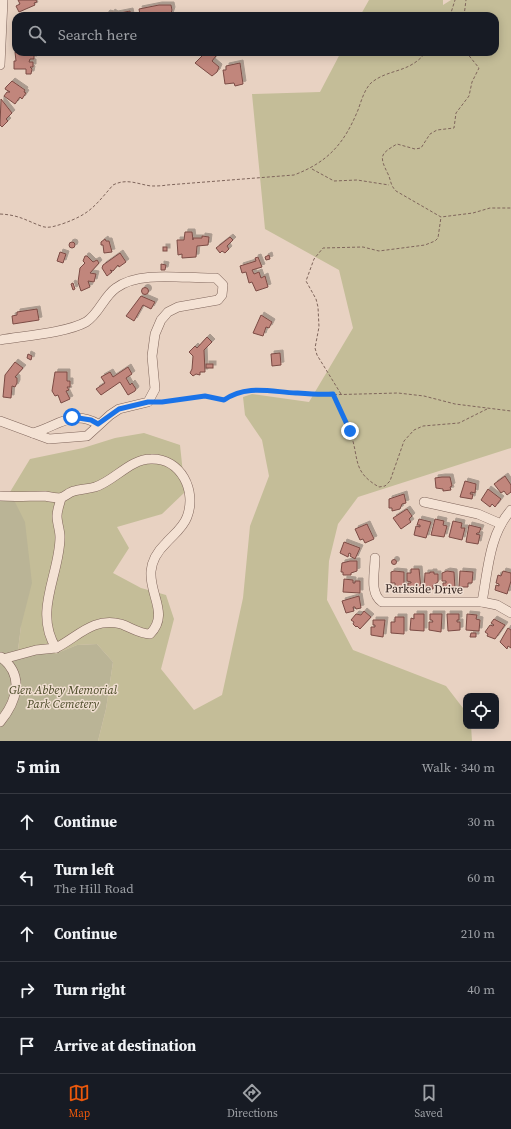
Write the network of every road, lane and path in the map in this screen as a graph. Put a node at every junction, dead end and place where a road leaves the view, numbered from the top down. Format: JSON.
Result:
{"nodes":[{"id":1,"x":3,"y":0,"type":"edge"},
{"id":2,"x":455,"y":0,"type":"edge"},
{"id":3,"x":466,"y":0,"type":"edge"},
{"id":4,"x":451,"y":12,"type":"edge"},
{"id":5,"x":464,"y":12,"type":"edge"},
{"id":6,"x":422,"y":56,"type":"edge"},
{"id":7,"x":469,"y":56,"type":"edge"},
{"id":8,"x":0,"y":65,"type":"edge"},
{"id":9,"x":311,"y":168,"type":"junction"},
{"id":10,"x":390,"y":185,"type":"junction"},
{"id":11,"x":511,"y":208,"type":"edge"},
{"id":12,"x":0,"y":214,"type":"edge"},
{"id":13,"x":441,"y":217,"type":"junction"},
{"id":14,"x":0,"y":340,"type":"edge"},
{"id":15,"x":333,"y":394,"type":"junction"},
{"id":16,"x":342,"y":394,"type":"junction"},
{"id":17,"x":148,"y":402,"type":"junction"},
{"id":18,"x":492,"y":409,"type":"junction"},
{"id":19,"x":511,"y":411,"type":"edge"},
{"id":20,"x":0,"y":421,"type":"edge"},
{"id":21,"x":98,"y":424,"type":"junction"},
{"id":22,"x":33,"y":433,"type":"junction"},
{"id":23,"x":0,"y":496,"type":"edge"},
{"id":24,"x":61,"y":498,"type":"junction"},
{"id":25,"x":424,"y":502,"type":"dead end"},
{"id":26,"x":511,"y":510,"type":"edge"},
{"id":27,"x":501,"y":524,"type":"junction"},
{"id":28,"x":375,"y":558,"type":"dead end"},
{"id":29,"x":482,"y":602,"type":"junction"},
{"id":30,"x":511,"y":613,"type":"edge"},
{"id":31,"x":56,"y":648,"type":"junction"},
{"id":32,"x":2,"y":658,"type":"edge"},
{"id":33,"x":0,"y":722,"type":"edge"}],
"edges":[{"from":1,"to":8,"type":"street"},
{"from":2,"to":4,"type":"path"},
{"from":3,"to":5,"type":"path"},
{"from":6,"to":9,"type":"path"},
{"from":7,"to":10,"type":"path"},
{"from":9,"to":10,"type":"path"},
{"from":9,"to":12,"type":"path"},
{"from":10,"to":13,"type":"path"},
{"from":11,"to":13,"type":"path"},
{"from":13,"to":16,"type":"path"},
{"from":14,"to":17,"type":"street"},
{"from":15,"to":16,"type":"path"},
{"from":15,"to":17,"type":"path"},
{"from":15,"to":18,"type":"path"},
{"from":16,"to":18,"type":"path"},
{"from":17,"to":21,"type":"street"},
{"from":18,"to":19,"type":"path"},
{"from":20,"to":22,"type":"street"},
{"from":21,"to":22,"type":"street"},
{"from":21,"to":22,"type":"street"},
{"from":23,"to":24,"type":"street"},
{"from":24,"to":31,"type":"street"},
{"from":24,"to":31,"type":"street"},
{"from":25,"to":27,"type":"street"},
{"from":26,"to":27,"type":"street"},
{"from":27,"to":29,"type":"street"},
{"from":28,"to":29,"type":"street","name":"Parkside Drive"},
{"from":29,"to":30,"type":"street","name":"Parkside Drive"},
{"from":31,"to":32,"type":"street"},
{"from":32,"to":33,"type":"street"}]}
